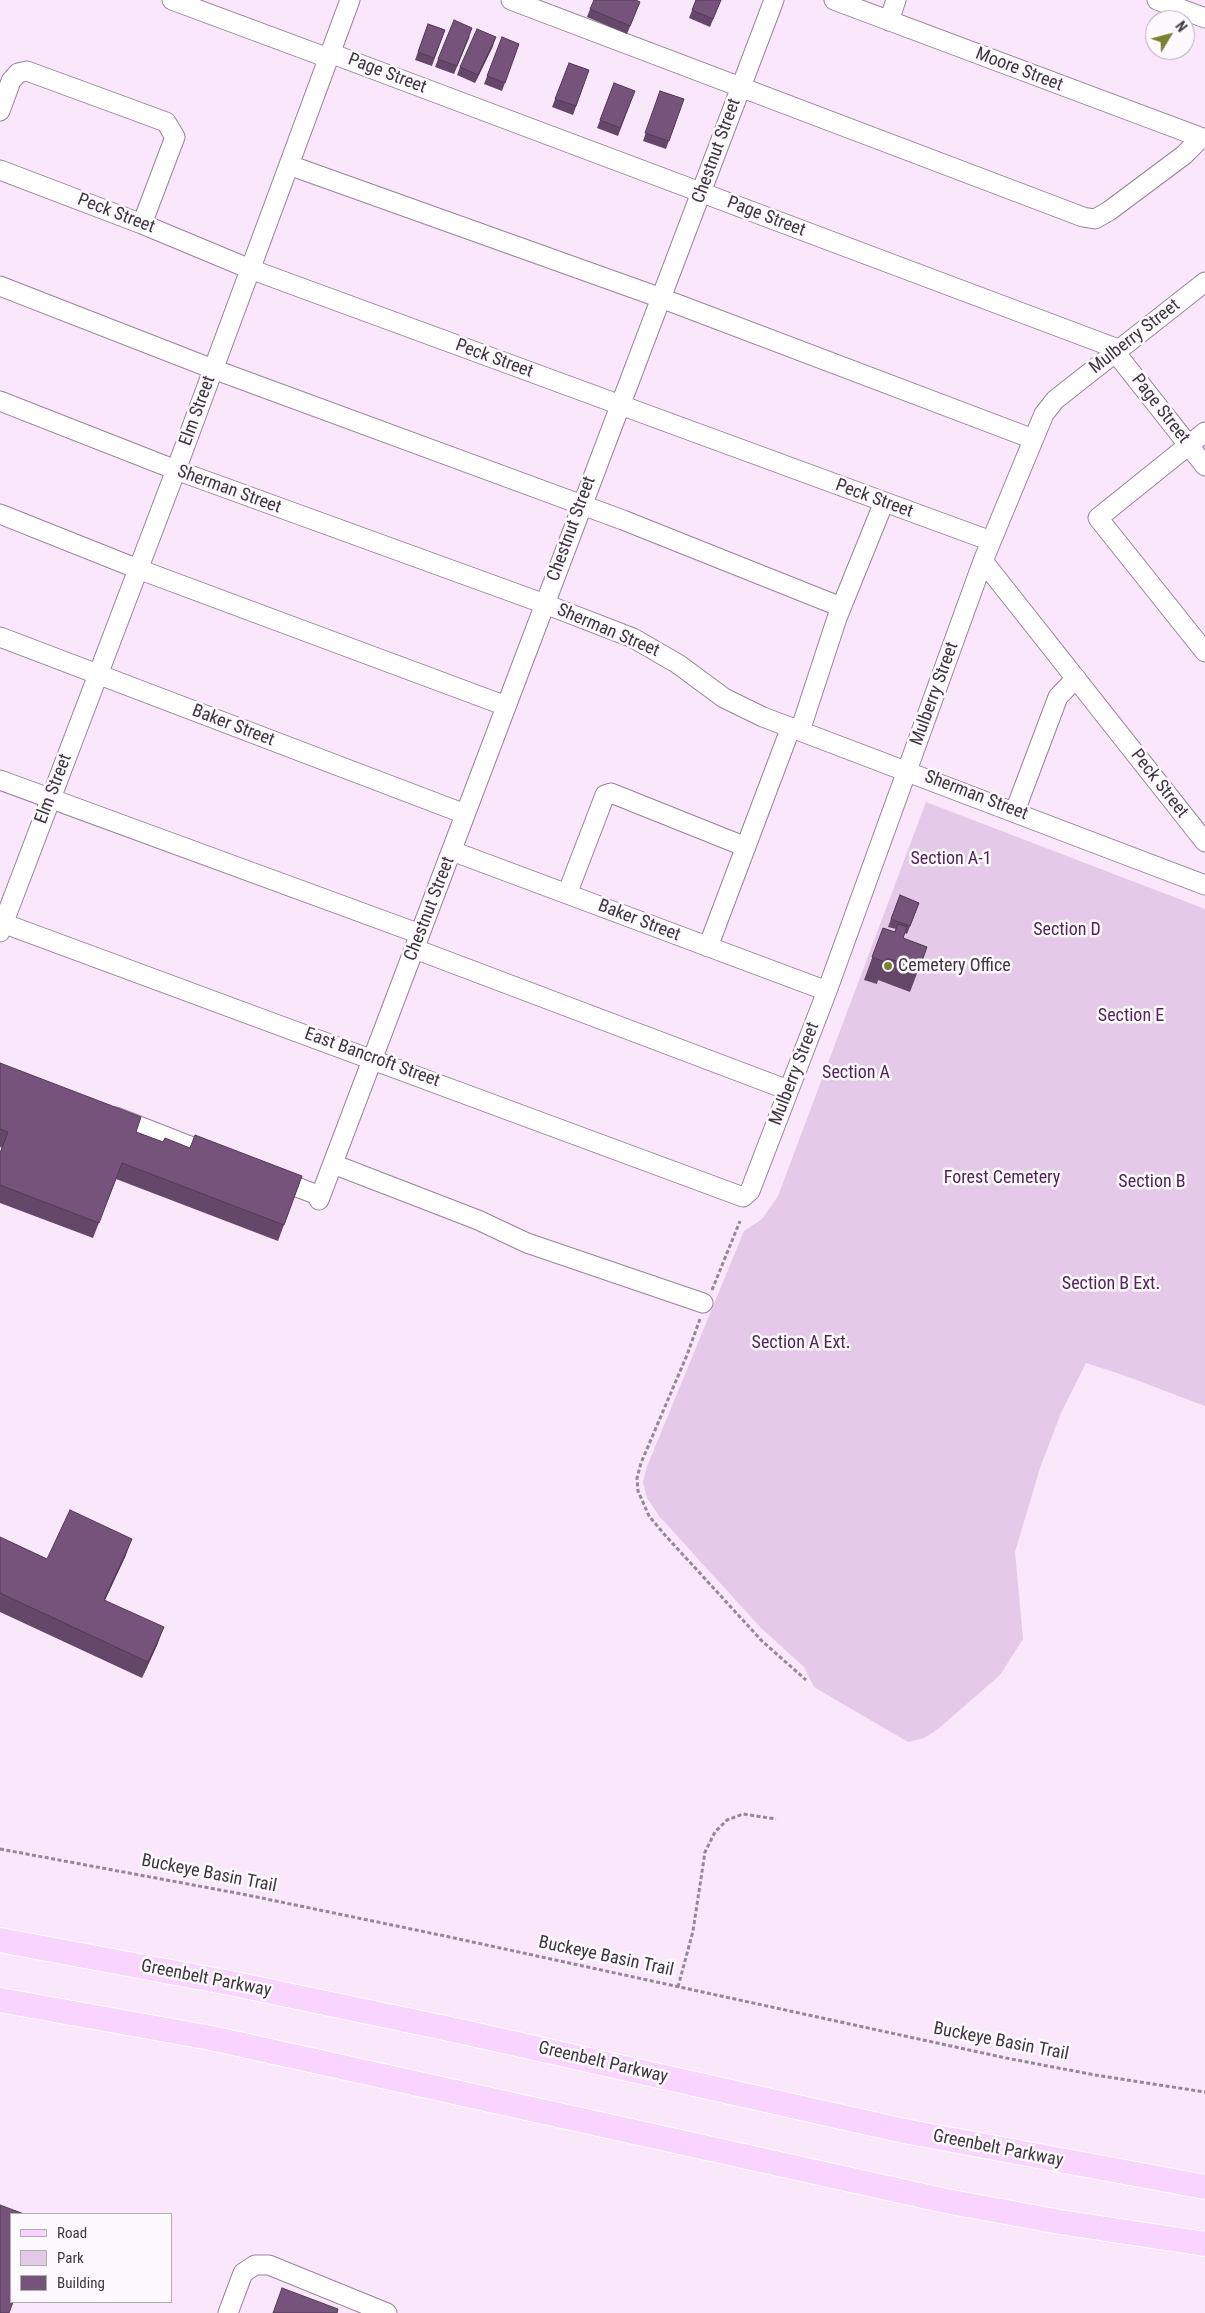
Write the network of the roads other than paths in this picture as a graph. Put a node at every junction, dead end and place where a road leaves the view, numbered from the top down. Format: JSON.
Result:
{"nodes":[{"id":1,"x":172,"y":0,"type":"edge"},
{"id":2,"x":350,"y":0,"type":"edge"},
{"id":3,"x":511,"y":0,"type":"edge"},
{"id":4,"x":774,"y":0,"type":"edge"},
{"id":5,"x":834,"y":0,"type":"edge"},
{"id":6,"x":896,"y":0,"type":"edge"},
{"id":7,"x":1157,"y":0,"type":"edge"},
{"id":8,"x":1205,"y":18,"type":"edge"},
{"id":9,"x":889,"y":20,"type":"junction"},
{"id":10,"x":329,"y":55,"type":"junction"},
{"id":11,"x":740,"y":87,"type":"junction"},
{"id":12,"x":0,"y":111,"type":"edge"},
{"id":13,"x":1203,"y":138,"type":"edge"},
{"id":14,"x":289,"y":165,"type":"junction"},
{"id":15,"x":0,"y":170,"type":"edge"},
{"id":16,"x":702,"y":193,"type":"junction"},
{"id":17,"x":142,"y":224,"type":"junction"},
{"id":18,"x":250,"y":269,"type":"junction"},
{"id":19,"x":1205,"y":282,"type":"edge"},
{"id":20,"x":0,"y":286,"type":"edge"},
{"id":21,"x":661,"y":298,"type":"junction"},
{"id":22,"x":1117,"y":351,"type":"junction"},
{"id":23,"x":213,"y":369,"type":"junction"},
{"id":24,"x":0,"y":401,"type":"edge"},
{"id":25,"x":618,"y":405,"type":"junction"},
{"id":26,"x":1205,"y":432,"type":"edge"},
{"id":27,"x":1033,"y":439,"type":"junction"},
{"id":28,"x":1188,"y":445,"type":"junction"},
{"id":29,"x":1205,"y":466,"type":"edge"},
{"id":30,"x":176,"y":470,"type":"junction"},
{"id":31,"x":884,"y":502,"type":"junction"},
{"id":32,"x":581,"y":506,"type":"junction"},
{"id":33,"x":0,"y":514,"type":"edge"},
{"id":34,"x":991,"y":541,"type":"junction"},
{"id":35,"x":983,"y":561,"type":"junction"},
{"id":36,"x":138,"y":569,"type":"junction"},
{"id":37,"x":545,"y":604,"type":"junction"},
{"id":38,"x":841,"y":608,"type":"junction"},
{"id":39,"x":0,"y":637,"type":"edge"},
{"id":40,"x":1205,"y":652,"type":"edge"},
{"id":41,"x":97,"y":674,"type":"junction"},
{"id":42,"x":1076,"y":678,"type":"junction"},
{"id":43,"x":506,"y":706,"type":"junction"},
{"id":44,"x":796,"y":729,"type":"junction"},
{"id":45,"x":908,"y":770,"type":"junction"},
{"id":46,"x":0,"y":780,"type":"edge"},
{"id":47,"x":50,"y":800,"type":"junction"},
{"id":48,"x":1014,"y":811,"type":"junction"},
{"id":49,"x":465,"y":814,"type":"junction"},
{"id":50,"x":1205,"y":842,"type":"edge"},
{"id":51,"x":746,"y":847,"type":"junction"},
{"id":52,"x":452,"y":850,"type":"junction"},
{"id":53,"x":1205,"y":884,"type":"edge"},
{"id":54,"x":567,"y":894,"type":"junction"},
{"id":55,"x":1,"y":926,"type":"edge"},
{"id":56,"x":418,"y":942,"type":"junction"},
{"id":57,"x":708,"y":947,"type":"junction"},
{"id":58,"x":827,"y":991,"type":"junction"},
{"id":59,"x":374,"y":1059,"type":"junction"},
{"id":60,"x":788,"y":1090,"type":"junction"},
{"id":61,"x":103,"y":1112,"type":"edge"},
{"id":62,"x":230,"y":1161,"type":"edge"},
{"id":63,"x":333,"y":1164,"type":"junction"},
{"id":64,"x":257,"y":1172,"type":"edge"},
{"id":65,"x":743,"y":1196,"type":"joint"},
{"id":66,"x":704,"y":1306,"type":"road end"},
{"id":67,"x":0,"y":1940,"type":"edge"},
{"id":68,"x":0,"y":2000,"type":"edge"},
{"id":69,"x":1205,"y":2187,"type":"edge"},
{"id":70,"x":1205,"y":2244,"type":"edge"},
{"id":71,"x":228,"y":2313,"type":"edge"},
{"id":72,"x":387,"y":2313,"type":"edge"}],
"edges":[{"from":1,"to":10,"type":"street","name":"Page Street"},
{"from":2,"to":10,"type":"street","name":"Elm Street"},
{"from":3,"to":11,"type":"street"},
{"from":4,"to":11,"type":"street","name":"Chestnut Street"},
{"from":5,"to":9,"type":"street","name":"Moore Street"},
{"from":6,"to":9,"type":"street"},
{"from":7,"to":8,"type":"street"},
{"from":9,"to":13,"type":"street","name":"Moore Street"},
{"from":10,"to":14,"type":"street","name":"Elm Street"},
{"from":10,"to":16,"type":"street","name":"Page Street"},
{"from":11,"to":13,"type":"street"},
{"from":11,"to":16,"type":"street","name":"Chestnut Street"},
{"from":12,"to":17,"type":"street"},
{"from":14,"to":18,"type":"street","name":"Elm Street"},
{"from":14,"to":21,"type":"street"},
{"from":15,"to":17,"type":"street","name":"Peck Street"},
{"from":16,"to":21,"type":"street","name":"Chestnut Street"},
{"from":16,"to":22,"type":"street","name":"Page Street"},
{"from":17,"to":18,"type":"street","name":"Peck Street"},
{"from":18,"to":23,"type":"street","name":"Elm Street"},
{"from":18,"to":25,"type":"street","name":"Peck Street"},
{"from":19,"to":22,"type":"street","name":"Mulberry Street"},
{"from":20,"to":23,"type":"street"},
{"from":21,"to":25,"type":"street","name":"Chestnut Street"},
{"from":21,"to":27,"type":"street"},
{"from":22,"to":27,"type":"street","name":"Mulberry Street"},
{"from":22,"to":28,"type":"street","name":"Page Street"},
{"from":23,"to":30,"type":"street","name":"Elm Street"},
{"from":23,"to":32,"type":"street"},
{"from":24,"to":30,"type":"street","name":"Sherman Street"},
{"from":25,"to":31,"type":"street","name":"Peck Street"},
{"from":25,"to":32,"type":"street","name":"Chestnut Street"},
{"from":26,"to":28,"type":"street"},
{"from":27,"to":34,"type":"street","name":"Mulberry Street"},
{"from":28,"to":29,"type":"street","name":"Page Street"},
{"from":28,"to":40,"type":"street"},
{"from":30,"to":36,"type":"street","name":"Elm Street"},
{"from":30,"to":37,"type":"street","name":"Sherman Street"},
{"from":31,"to":34,"type":"street","name":"Peck Street"},
{"from":31,"to":38,"type":"street"},
{"from":32,"to":37,"type":"street","name":"Chestnut Street"},
{"from":32,"to":38,"type":"street"},
{"from":33,"to":36,"type":"street"},
{"from":34,"to":35,"type":"street","name":"Mulberry Street"},
{"from":35,"to":42,"type":"street","name":"Peck Street"},
{"from":35,"to":45,"type":"street","name":"Mulberry Street"},
{"from":36,"to":41,"type":"street","name":"Elm Street"},
{"from":36,"to":43,"type":"street"},
{"from":37,"to":43,"type":"street","name":"Chestnut Street"},
{"from":37,"to":44,"type":"street","name":"Sherman Street"},
{"from":38,"to":44,"type":"street"},
{"from":39,"to":41,"type":"street","name":"Baker Street"},
{"from":41,"to":47,"type":"street","name":"Elm Street"},
{"from":41,"to":49,"type":"street","name":"Baker Street"},
{"from":42,"to":48,"type":"street"},
{"from":42,"to":50,"type":"street","name":"Peck Street"},
{"from":43,"to":49,"type":"street","name":"Chestnut Street"},
{"from":44,"to":45,"type":"street","name":"Sherman Street"},
{"from":44,"to":51,"type":"street"},
{"from":45,"to":48,"type":"street","name":"Sherman Street"},
{"from":45,"to":58,"type":"street","name":"Mulberry Street"},
{"from":46,"to":47,"type":"street"},
{"from":47,"to":55,"type":"street","name":"Elm Street"},
{"from":47,"to":56,"type":"street"},
{"from":48,"to":53,"type":"street","name":"Sherman Street"},
{"from":49,"to":52,"type":"street","name":"Chestnut Street"},
{"from":51,"to":54,"type":"street"},
{"from":51,"to":57,"type":"street"},
{"from":52,"to":54,"type":"street","name":"Baker Street"},
{"from":52,"to":56,"type":"street","name":"Chestnut Street"},
{"from":54,"to":57,"type":"street","name":"Baker Street"},
{"from":55,"to":59,"type":"street","name":"East Bancroft Street"},
{"from":56,"to":59,"type":"street","name":"Chestnut Street"},
{"from":56,"to":60,"type":"street"},
{"from":57,"to":58,"type":"street","name":"Baker Street"},
{"from":58,"to":60,"type":"street","name":"Mulberry Street"},
{"from":59,"to":63,"type":"street","name":"Chestnut Street"},
{"from":59,"to":65,"type":"street","name":"East Bancroft Street"},
{"from":60,"to":65,"type":"street","name":"Mulberry Street"},
{"from":61,"to":62,"type":"street"},
{"from":63,"to":64,"type":"street","name":"Chestnut Street"},
{"from":63,"to":66,"type":"street"},
{"from":67,"to":69,"type":"main road","name":"Greenbelt Parkway"},
{"from":68,"to":70,"type":"main road"},
{"from":71,"to":72,"type":"street"}]}
